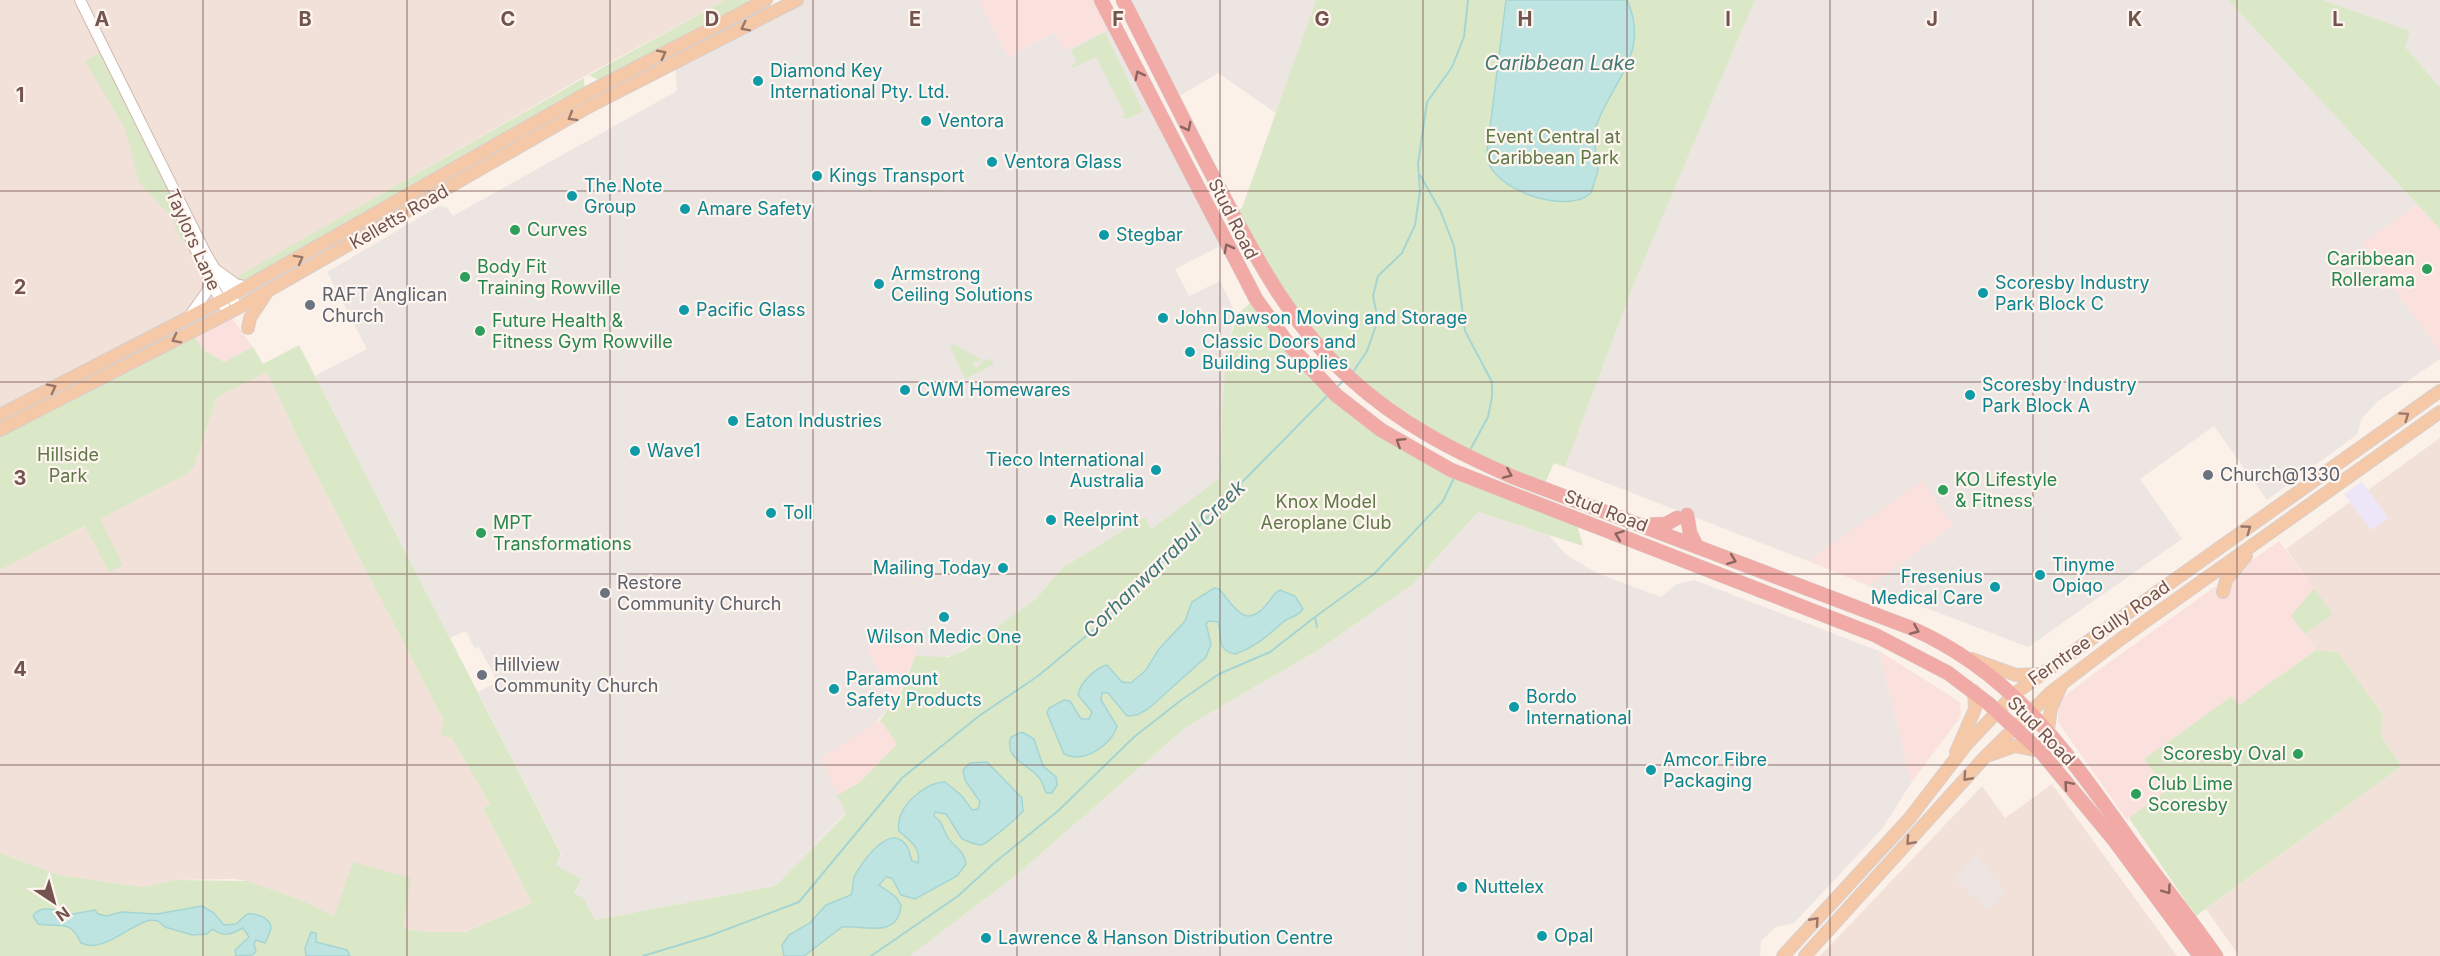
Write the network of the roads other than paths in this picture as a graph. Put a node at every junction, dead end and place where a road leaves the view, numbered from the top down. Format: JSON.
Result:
{"nodes":[{"id":1,"x":72,"y":0,"type":"edge"},
{"id":2,"x":80,"y":0,"type":"edge"},
{"id":3,"x":766,"y":0,"type":"edge"},
{"id":4,"x":797,"y":0,"type":"edge"},
{"id":5,"x":1101,"y":0,"type":"edge"},
{"id":6,"x":1122,"y":0,"type":"edge"},
{"id":7,"x":127,"y":98,"type":"junction"},
{"id":8,"x":196,"y":241,"type":"junction"},
{"id":9,"x":213,"y":267,"type":"junction"},
{"id":10,"x":209,"y":280,"type":"junction"},
{"id":11,"x":248,"y":287,"type":"junction"},
{"id":12,"x":268,"y":291,"type":"junction"},
{"id":13,"x":226,"y":299,"type":"junction"},
{"id":14,"x":233,"y":310,"type":"junction"},
{"id":15,"x":188,"y":318,"type":"junction"},
{"id":16,"x":248,"y":327,"type":"dead end"},
{"id":17,"x":2440,"y":391,"type":"edge"},
{"id":18,"x":2440,"y":412,"type":"edge"},
{"id":19,"x":0,"y":415,"type":"edge"},
{"id":20,"x":0,"y":430,"type":"edge"},
{"id":21,"x":1641,"y":526,"type":"junction"},
{"id":22,"x":2265,"y":536,"type":"junction"},
{"id":23,"x":1697,"y":547,"type":"junction"},
{"id":24,"x":2223,"y":592,"type":"dead end"},
{"id":25,"x":1834,"y":598,"type":"junction"},
{"id":26,"x":1831,"y":618,"type":"junction"},
{"id":27,"x":1963,"y":655,"type":"junction"},
{"id":28,"x":2039,"y":674,"type":"junction"},
{"id":29,"x":2063,"y":683,"type":"junction"},
{"id":30,"x":1974,"y":691,"type":"junction"},
{"id":31,"x":2014,"y":694,"type":"junction"},
{"id":32,"x":1997,"y":711,"type":"junction"},
{"id":33,"x":2030,"y":711,"type":"junction"},
{"id":34,"x":2014,"y":727,"type":"junction"},
{"id":35,"x":2048,"y":729,"type":"junction"},
{"id":36,"x":2041,"y":752,"type":"junction"},
{"id":37,"x":1985,"y":757,"type":"junction"},
{"id":38,"x":1951,"y":764,"type":"junction"},
{"id":39,"x":2120,"y":837,"type":"junction"},
{"id":40,"x":2205,"y":952,"type":"edge"},
{"id":41,"x":1788,"y":954,"type":"edge"},
{"id":42,"x":1805,"y":956,"type":"edge"}],
"edges":[{"from":1,"to":7,"type":"main road","name":"Taylors Lane"},
{"from":2,"to":7,"type":"main road","name":"Taylors Lane"},
{"from":11,"to":3,"type":"main road","name":"Kelletts Road","one_way":true},
{"from":4,"to":12,"type":"main road","name":"Kelletts Road","one_way":true},
{"from":26,"to":5,"type":"highway","name":"Stud Road","one_way":true},
{"from":6,"to":21,"type":"highway","name":"Stud Road","one_way":true},
{"from":7,"to":8,"type":"main road","name":"Taylors Lane"},
{"from":8,"to":9,"type":"main road","name":"Taylors Lane"},
{"from":8,"to":10,"type":"main road","name":"Taylors Lane"},
{"from":9,"to":11,"type":"main road"},
{"from":9,"to":13,"type":"main road","name":"Taylors Lane"},
{"from":10,"to":13,"type":"main road","name":"Taylors Lane"},
{"from":10,"to":15,"type":"main road"},
{"from":11,"to":13,"type":"main road","name":"Kelletts Road"},
{"from":12,"to":14,"type":"main road","name":"Kelletts Road"},
{"from":12,"to":16,"type":"main road"},
{"from":13,"to":14,"type":"main road","name":"Taylors Lane"},
{"from":13,"to":15,"type":"main road","name":"Kelletts Road"},
{"from":14,"to":20,"type":"main road","name":"Kelletts Road","one_way":true},
{"from":19,"to":15,"type":"main road","name":"Kelletts Road","one_way":true},
{"from":28,"to":17,"type":"main road","name":"Ferntree Gully Road","one_way":true},
{"from":18,"to":22,"type":"main road","name":"Ferntree Gully Road"},
{"from":21,"to":23,"type":"highway","name":"Stud Road"},
{"from":21,"to":23,"type":"highway"},
{"from":22,"to":24,"type":"main road"},
{"from":22,"to":29,"type":"main road","name":"Ferntree Gully Road"},
{"from":23,"to":25,"type":"highway","name":"Stud Road","one_way":true},
{"from":25,"to":26,"type":"highway"},
{"from":25,"to":27,"type":"highway","name":"Stud Road","one_way":true},
{"from":26,"to":30,"type":"highway","name":"Stud Road"},
{"from":27,"to":28,"type":"main road"},
{"from":27,"to":31,"type":"highway","name":"Stud Road"},
{"from":28,"to":31,"type":"main road","name":"Ferntree Gully Road"},
{"from":29,"to":33,"type":"main road","name":"Ferntree Gully Road"},
{"from":29,"to":35,"type":"main road"},
{"from":30,"to":32,"type":"highway","name":"Stud Road"},
{"from":30,"to":38,"type":"main road"},
{"from":31,"to":32,"type":"main road","name":"Ferntree Gully Road"},
{"from":31,"to":33,"type":"highway","name":"Stud Road"},
{"from":32,"to":34,"type":"highway","name":"Stud Road"},
{"from":32,"to":38,"type":"main road","name":"Ferntree Gully Road"},
{"from":33,"to":34,"type":"main road","name":"Ferntree Gully Road"},
{"from":33,"to":35,"type":"highway","name":"Stud Road"},
{"from":34,"to":36,"type":"highway","name":"Stud Road"},
{"from":34,"to":37,"type":"main road","name":"Ferntree Gully Road"},
{"from":35,"to":39,"type":"highway","name":"Stud Road"},
{"from":36,"to":37,"type":"main road"},
{"from":39,"to":36,"type":"highway","name":"Stud Road","one_way":true},
{"from":37,"to":42,"type":"main road","name":"Ferntree Gully Road","one_way":true},
{"from":41,"to":38,"type":"main road","name":"Ferntree Gully Road","one_way":true},
{"from":39,"to":40,"type":"highway","name":"Stud Road"}]}
